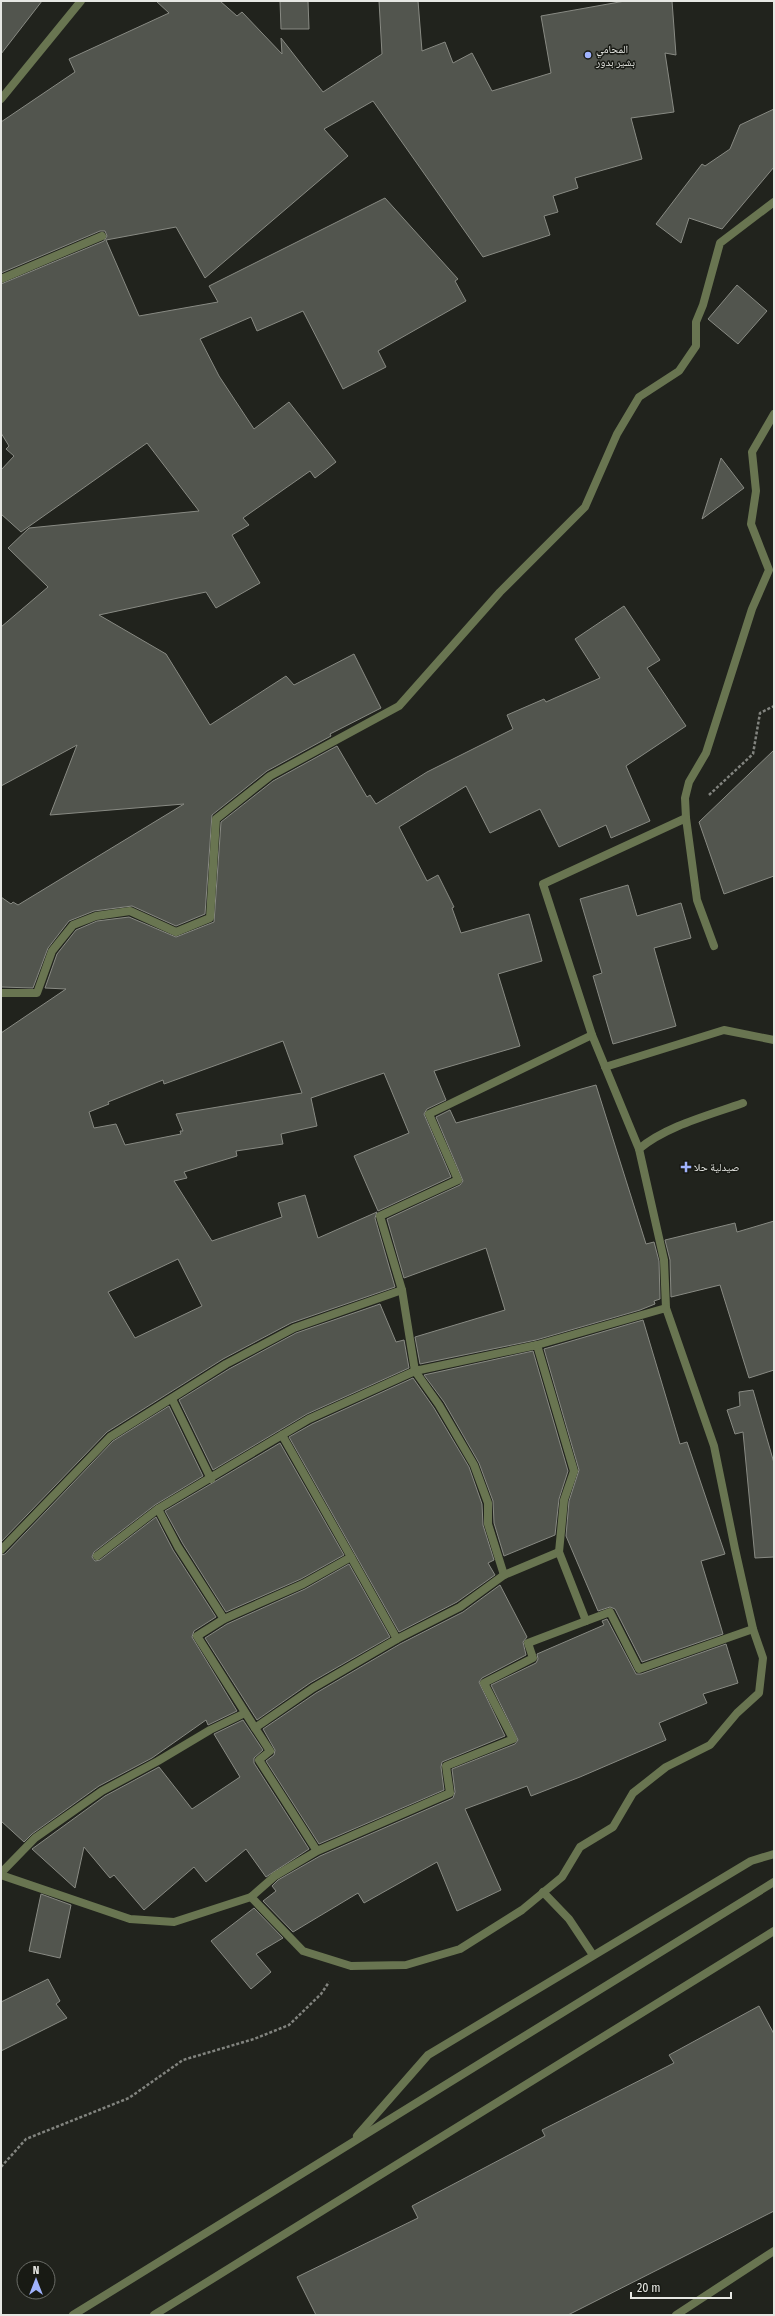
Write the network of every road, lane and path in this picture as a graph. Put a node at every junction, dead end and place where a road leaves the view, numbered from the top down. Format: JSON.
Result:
{"nodes":[{"id":1,"x":80,"y":1,"type":"edge"},
{"id":2,"x":1,"y":99,"type":"edge"},
{"id":3,"x":774,"y":202,"type":"edge"},
{"id":4,"x":102,"y":236,"type":"dead end"},
{"id":5,"x":1,"y":280,"type":"edge"},
{"id":6,"x":774,"y":414,"type":"edge"},
{"id":7,"x":774,"y":706,"type":"edge"},
{"id":8,"x":686,"y":818,"type":"junction"},
{"id":9,"x":714,"y":946,"type":"dead end"},
{"id":10,"x":1,"y":993,"type":"edge"},
{"id":11,"x":592,"y":1035,"type":"junction"},
{"id":12,"x":774,"y":1040,"type":"edge"},
{"id":13,"x":605,"y":1067,"type":"junction"},
{"id":14,"x":743,"y":1103,"type":"dead end"},
{"id":15,"x":639,"y":1149,"type":"junction"},
{"id":16,"x":402,"y":1290,"type":"junction"},
{"id":17,"x":666,"y":1308,"type":"junction"},
{"id":18,"x":537,"y":1345,"type":"junction"},
{"id":19,"x":415,"y":1371,"type":"junction"},
{"id":20,"x":172,"y":1398,"type":"junction"},
{"id":21,"x":282,"y":1435,"type":"junction"},
{"id":22,"x":211,"y":1479,"type":"junction"},
{"id":23,"x":158,"y":1509,"type":"junction"},
{"id":24,"x":1,"y":1550,"type":"edge"},
{"id":25,"x":559,"y":1552,"type":"junction"},
{"id":26,"x":97,"y":1556,"type":"dead end"},
{"id":27,"x":351,"y":1557,"type":"junction"},
{"id":28,"x":504,"y":1576,"type":"junction"},
{"id":29,"x":224,"y":1619,"type":"junction"},
{"id":30,"x":586,"y":1621,"type":"junction"},
{"id":31,"x":753,"y":1629,"type":"junction"},
{"id":32,"x":397,"y":1638,"type":"junction"},
{"id":33,"x":245,"y":1713,"type":"junction"},
{"id":34,"x":255,"y":1728,"type":"junction"},
{"id":35,"x":317,"y":1851,"type":"junction"},
{"id":36,"x":774,"y":1854,"type":"edge"},
{"id":37,"x":1,"y":1874,"type":"edge"},
{"id":38,"x":774,"y":1882,"type":"edge"},
{"id":39,"x":543,"y":1892,"type":"junction"},
{"id":40,"x":251,"y":1897,"type":"junction"},
{"id":41,"x":774,"y":1931,"type":"edge"},
{"id":42,"x":593,"y":1955,"type":"junction"},
{"id":43,"x":340,"y":1962,"type":"junction"},
{"id":44,"x":353,"y":2142,"type":"junction"},
{"id":45,"x":1,"y":2168,"type":"edge"},
{"id":46,"x":774,"y":2251,"type":"edge"},
{"id":47,"x":73,"y":2315,"type":"edge"},
{"id":48,"x":154,"y":2315,"type":"edge"},
{"id":49,"x":676,"y":2315,"type":"edge"}],
"edges":[{"from":1,"to":2,"type":"street"},
{"from":3,"to":10,"type":"street"},
{"from":4,"to":5,"type":"street"},
{"from":6,"to":8,"type":"street"},
{"from":7,"to":8,"type":"path"},
{"from":8,"to":9,"type":"street"},
{"from":8,"to":11,"type":"street"},
{"from":11,"to":13,"type":"street"},
{"from":11,"to":16,"type":"street"},
{"from":12,"to":13,"type":"street"},
{"from":13,"to":15,"type":"street"},
{"from":14,"to":15,"type":"street"},
{"from":15,"to":17,"type":"street"},
{"from":16,"to":19,"type":"street"},
{"from":16,"to":20,"type":"street"},
{"from":17,"to":18,"type":"street"},
{"from":17,"to":31,"type":"street"},
{"from":18,"to":19,"type":"street"},
{"from":18,"to":25,"type":"street"},
{"from":19,"to":21,"type":"street"},
{"from":19,"to":28,"type":"street"},
{"from":20,"to":22,"type":"street"},
{"from":20,"to":24,"type":"street"},
{"from":21,"to":22,"type":"street"},
{"from":21,"to":27,"type":"street"},
{"from":22,"to":23,"type":"street"},
{"from":23,"to":26,"type":"street"},
{"from":23,"to":29,"type":"street"},
{"from":25,"to":28,"type":"street"},
{"from":25,"to":30,"type":"street"},
{"from":27,"to":29,"type":"street"},
{"from":27,"to":32,"type":"street"},
{"from":28,"to":32,"type":"street"},
{"from":29,"to":33,"type":"street"},
{"from":30,"to":31,"type":"street"},
{"from":30,"to":35,"type":"street"},
{"from":31,"to":39,"type":"street"},
{"from":32,"to":34,"type":"street"},
{"from":33,"to":34,"type":"street"},
{"from":33,"to":37,"type":"street"},
{"from":34,"to":35,"type":"street"},
{"from":35,"to":40,"type":"street"},
{"from":36,"to":42,"type":"street"},
{"from":37,"to":40,"type":"street"},
{"from":38,"to":44,"type":"street"},
{"from":39,"to":42,"type":"street"},
{"from":39,"to":43,"type":"street"},
{"from":40,"to":43,"type":"street"},
{"from":41,"to":48,"type":"street"},
{"from":42,"to":44,"type":"street"},
{"from":43,"to":45,"type":"path"},
{"from":44,"to":47,"type":"street"},
{"from":46,"to":49,"type":"street"}]}
